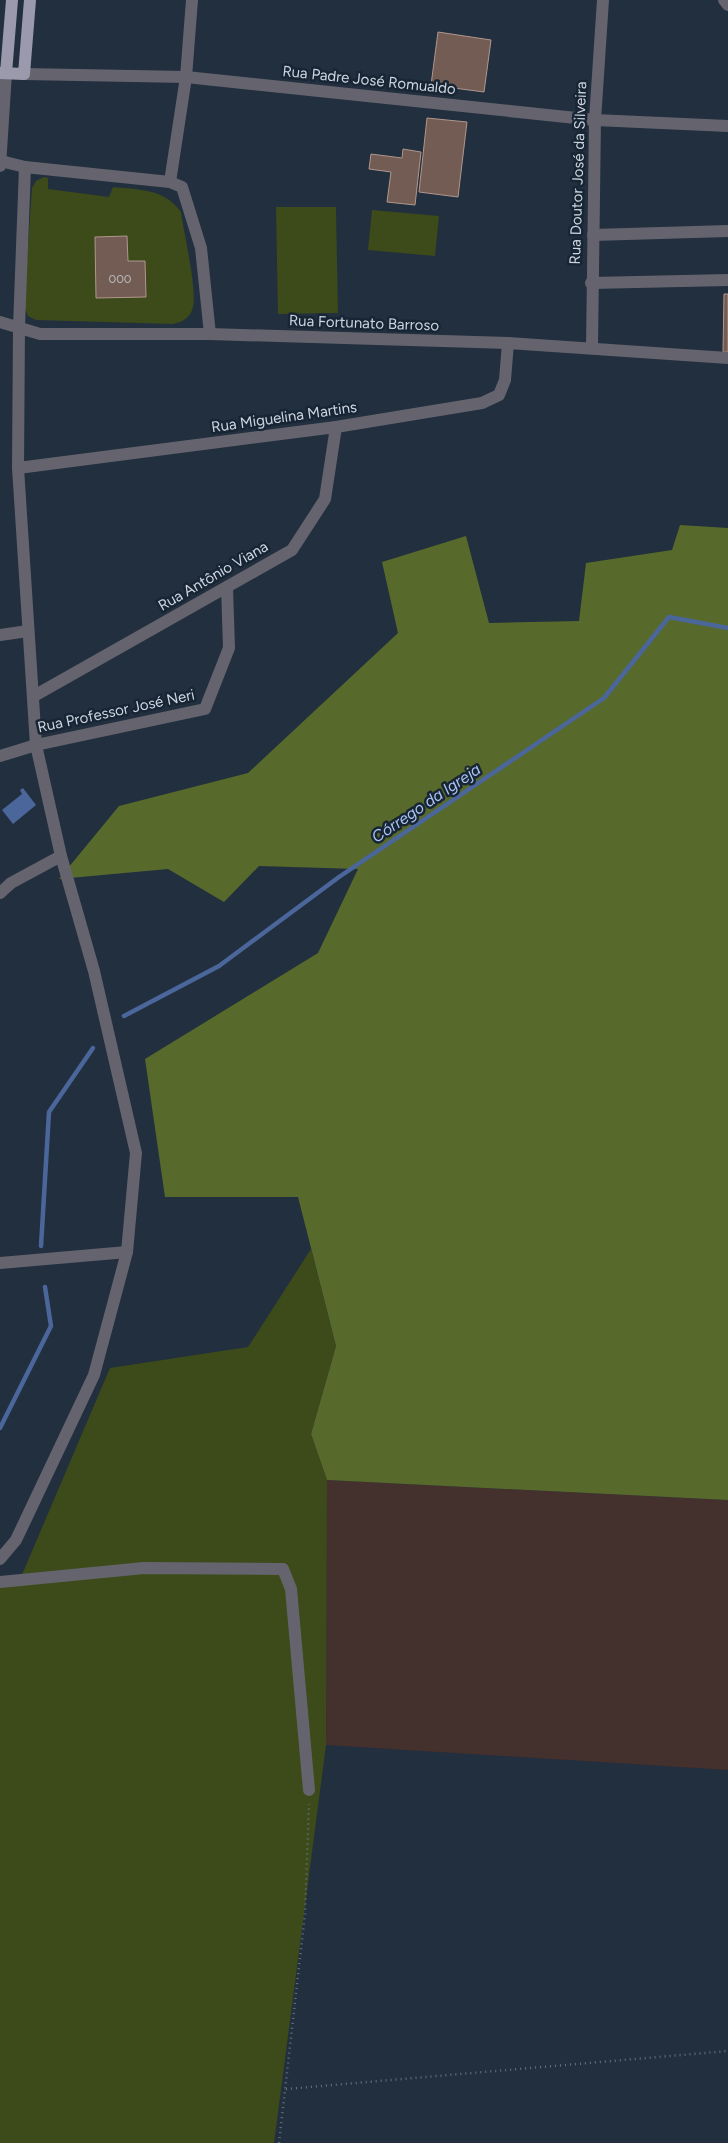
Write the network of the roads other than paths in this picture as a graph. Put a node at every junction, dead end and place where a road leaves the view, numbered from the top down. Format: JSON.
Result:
{"nodes":[{"id":1,"x":12,"y":0,"type":"edge"},
{"id":2,"x":30,"y":0,"type":"edge"},
{"id":3,"x":192,"y":0,"type":"edge"},
{"id":4,"x":603,"y":0,"type":"edge"},
{"id":5,"x":724,"y":0,"type":"edge"},
{"id":6,"x":728,"y":5,"type":"edge"},
{"id":7,"x":3,"y":73,"type":"edge"},
{"id":8,"x":24,"y":74,"type":"junction"},
{"id":9,"x":186,"y":77,"type":"junction"},
{"id":10,"x":594,"y":120,"type":"junction"},
{"id":11,"x":728,"y":126,"type":"edge"},
{"id":12,"x":1,"y":160,"type":"edge"},
{"id":13,"x":0,"y":166,"type":"edge"},
{"id":14,"x":25,"y":167,"type":"junction"},
{"id":15,"x":170,"y":182,"type":"junction"},
{"id":16,"x":728,"y":230,"type":"edge"},
{"id":17,"x":592,"y":235,"type":"junction"},
{"id":18,"x":728,"y":280,"type":"edge"},
{"id":19,"x":591,"y":283,"type":"junction"},
{"id":20,"x":0,"y":322,"type":"edge"},
{"id":21,"x":19,"y":328,"type":"junction"},
{"id":22,"x":210,"y":334,"type":"junction"},
{"id":23,"x":508,"y":342,"type":"junction"},
{"id":24,"x":592,"y":347,"type":"junction"},
{"id":25,"x":728,"y":358,"type":"edge"},
{"id":26,"x":336,"y":427,"type":"junction"},
{"id":27,"x":18,"y":468,"type":"junction"},
{"id":28,"x":227,"y":587,"type":"junction"},
{"id":29,"x":28,"y":631,"type":"junction"},
{"id":30,"x":0,"y":635,"type":"edge"},
{"id":31,"x":34,"y":696,"type":"junction"},
{"id":32,"x":36,"y":745,"type":"junction"},
{"id":33,"x":0,"y":756,"type":"edge"},
{"id":34,"x":61,"y":856,"type":"junction"},
{"id":35,"x":0,"y":893,"type":"edge"},
{"id":36,"x":127,"y":1252,"type":"junction"},
{"id":37,"x":0,"y":1262,"type":"edge"},
{"id":38,"x":0,"y":1559,"type":"edge"},
{"id":39,"x":0,"y":1582,"type":"edge"},
{"id":40,"x":309,"y":1790,"type":"road end"}],
"edges":[{"from":1,"to":7,"type":"main road"},
{"from":2,"to":8,"type":"main road"},
{"from":3,"to":9,"type":"street"},
{"from":4,"to":10,"type":"street","name":"Rua Doutor José da Silveira"},
{"from":5,"to":6,"type":"street"},
{"from":7,"to":8,"type":"main road","name":"Rua Padre José Romualdo"},
{"from":7,"to":12,"type":"street"},
{"from":8,"to":9,"type":"street","name":"Rua Padre José Romualdo"},
{"from":9,"to":10,"type":"street","name":"Rua Padre José Romualdo"},
{"from":9,"to":15,"type":"street"},
{"from":10,"to":11,"type":"street","name":"Rua Padre José Romualdo"},
{"from":10,"to":17,"type":"street","name":"Rua Doutor José da Silveira"},
{"from":12,"to":13,"type":"street"},
{"from":12,"to":14,"type":"street"},
{"from":14,"to":15,"type":"street"},
{"from":14,"to":21,"type":"street"},
{"from":15,"to":22,"type":"street"},
{"from":16,"to":17,"type":"street"},
{"from":17,"to":19,"type":"street","name":"Rua Doutor José da Silveira"},
{"from":18,"to":19,"type":"street"},
{"from":19,"to":24,"type":"street","name":"Rua Doutor José da Silveira"},
{"from":20,"to":21,"type":"street","name":"Rua Fortunato Barroso"},
{"from":21,"to":22,"type":"street","name":"Rua Fortunato Barroso"},
{"from":21,"to":27,"type":"street"},
{"from":22,"to":23,"type":"street","name":"Rua Fortunato Barroso"},
{"from":23,"to":24,"type":"street","name":"Rua Fortunato Barroso"},
{"from":23,"to":26,"type":"street","name":"Rua Miguelina Martins"},
{"from":24,"to":25,"type":"street","name":"Rua Fortunato Barroso"},
{"from":26,"to":27,"type":"street","name":"Rua Miguelina Martins"},
{"from":26,"to":28,"type":"street","name":"Rua Antônio Viana"},
{"from":27,"to":29,"type":"street"},
{"from":28,"to":31,"type":"street","name":"Rua Antônio Viana"},
{"from":28,"to":32,"type":"street","name":"Rua Professor José Neri"},
{"from":29,"to":30,"type":"street"},
{"from":29,"to":31,"type":"street"},
{"from":31,"to":32,"type":"street"},
{"from":32,"to":33,"type":"street","name":"Rua Professor José Neri"},
{"from":32,"to":34,"type":"street"},
{"from":34,"to":35,"type":"street"},
{"from":34,"to":36,"type":"street"},
{"from":36,"to":37,"type":"street"},
{"from":36,"to":38,"type":"street"},
{"from":39,"to":40,"type":"street"}]}
